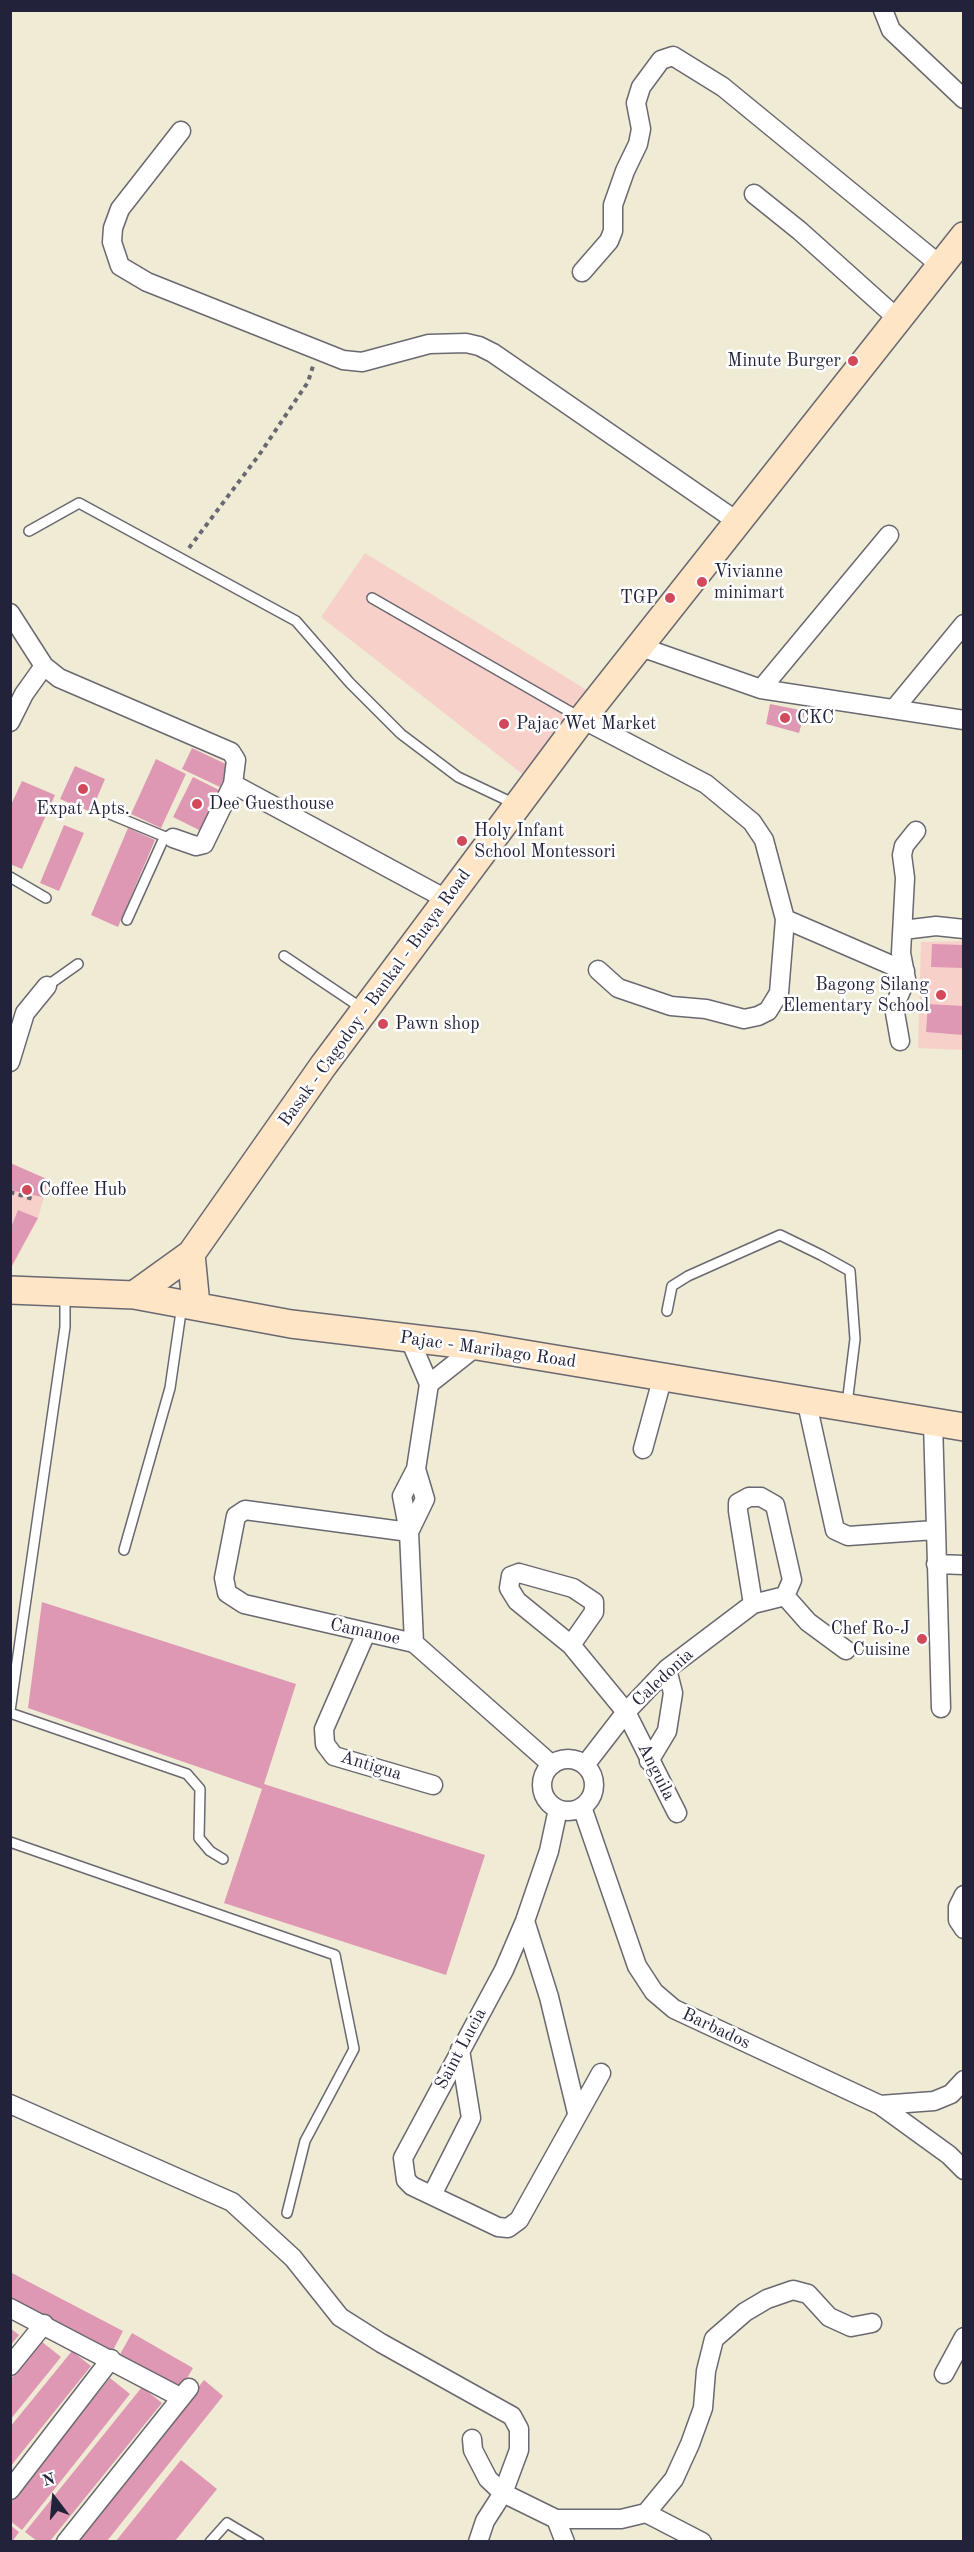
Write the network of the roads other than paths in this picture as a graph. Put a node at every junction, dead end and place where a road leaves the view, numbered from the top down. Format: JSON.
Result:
{"nodes":[{"id":1,"x":868,"y":10,"type":"edge"},
{"id":2,"x":884,"y":15,"type":"edge"},
{"id":3,"x":963,"y":99,"type":"edge"},
{"id":4,"x":181,"y":131,"type":"dead end"},
{"id":5,"x":754,"y":194,"type":"dead end"},
{"id":6,"x":963,"y":236,"type":"edge"},
{"id":7,"x":940,"y":265,"type":"junction"},
{"id":8,"x":582,"y":272,"type":"dead end"},
{"id":9,"x":898,"y":319,"type":"junction"},
{"id":10,"x":738,"y":522,"type":"junction"},
{"id":11,"x":29,"y":531,"type":"dead end"},
{"id":12,"x":889,"y":535,"type":"dead end"},
{"id":13,"x":372,"y":598,"type":"dead end"},
{"id":14,"x":10,"y":613,"type":"edge"},
{"id":15,"x":963,"y":624,"type":"edge"},
{"id":16,"x":641,"y":647,"type":"junction"},
{"id":17,"x":44,"y":666,"type":"junction"},
{"id":18,"x":761,"y":689,"type":"junction"},
{"id":19,"x":894,"y":709,"type":"junction"},
{"id":20,"x":582,"y":719,"type":"junction"},
{"id":21,"x":963,"y":720,"type":"edge"},
{"id":22,"x":10,"y":722,"type":"edge"},
{"id":23,"x":233,"y":784,"type":"junction"},
{"id":24,"x":517,"y":805,"type":"junction"},
{"id":25,"x":110,"y":814,"type":"dead end"},
{"id":26,"x":916,"y":831,"type":"dead end"},
{"id":27,"x":169,"y":838,"type":"junction"},
{"id":28,"x":10,"y":877,"type":"edge"},
{"id":29,"x":46,"y":898,"type":"dead end"},
{"id":30,"x":446,"y":899,"type":"junction"},
{"id":31,"x":785,"y":919,"type":"junction"},
{"id":32,"x":127,"y":920,"type":"dead end"},
{"id":33,"x":963,"y":929,"type":"edge"},
{"id":34,"x":903,"y":930,"type":"junction"},
{"id":35,"x":284,"y":956,"type":"dead end"},
{"id":36,"x":78,"y":964,"type":"dead end"},
{"id":37,"x":598,"y":969,"type":"dead end"},
{"id":38,"x":904,"y":971,"type":"junction"},
{"id":39,"x":47,"y":986,"type":"joint"},
{"id":40,"x":365,"y":1010,"type":"junction"},
{"id":41,"x":900,"y":1041,"type":"dead end"},
{"id":42,"x":10,"y":1062,"type":"edge"},
{"id":43,"x":191,"y":1254,"type":"junction"},
{"id":44,"x":10,"y":1290,"type":"edge"},
{"id":45,"x":65,"y":1293,"type":"junction"},
{"id":46,"x":134,"y":1295,"type":"junction"},
{"id":47,"x":189,"y":1304,"type":"junction"},
{"id":48,"x":667,"y":1311,"type":"dead end"},
{"id":49,"x":411,"y":1340,"type":"junction"},
{"id":50,"x":477,"y":1346,"type":"junction"},
{"id":51,"x":663,"y":1376,"type":"junction"},
{"id":52,"x":429,"y":1384,"type":"junction"},
{"id":53,"x":806,"y":1399,"type":"junction"},
{"id":54,"x":846,"y":1406,"type":"junction"},
{"id":55,"x":933,"y":1421,"type":"junction"},
{"id":56,"x":963,"y":1427,"type":"edge"},
{"id":57,"x":643,"y":1449,"type":"dead end"},
{"id":58,"x":935,"y":1530,"type":"junction"},
{"id":59,"x":409,"y":1532,"type":"junction"},
{"id":60,"x":124,"y":1551,"type":"dead end"},
{"id":61,"x":936,"y":1564,"type":"junction"},
{"id":62,"x":963,"y":1565,"type":"edge"},
{"id":63,"x":785,"y":1596,"type":"junction"},
{"id":64,"x":753,"y":1604,"type":"junction"},
{"id":65,"x":366,"y":1633,"type":"junction"},
{"id":66,"x":414,"y":1643,"type":"junction"},
{"id":67,"x":571,"y":1644,"type":"junction"},
{"id":68,"x":846,"y":1650,"type":"dead end"},
{"id":69,"x":667,"y":1669,"type":"junction"},
{"id":70,"x":941,"y":1708,"type":"dead end"},
{"id":71,"x":10,"y":1712,"type":"edge"},
{"id":72,"x":627,"y":1712,"type":"junction"},
{"id":73,"x":649,"y":1761,"type":"junction"},
{"id":74,"x":552,"y":1765,"type":"junction"},
{"id":75,"x":585,"y":1765,"type":"junction"},
{"id":76,"x":433,"y":1785,"type":"dead end"},
{"id":77,"x":582,"y":1807,"type":"junction"},
{"id":78,"x":558,"y":1809,"type":"junction"},
{"id":79,"x":677,"y":1813,"type":"dead end"},
{"id":80,"x":10,"y":1842,"type":"edge"},
{"id":81,"x":223,"y":1859,"type":"dead end"},
{"id":82,"x":963,"y":1895,"type":"edge"},
{"id":83,"x":525,"y":1921,"type":"junction"},
{"id":84,"x":963,"y":1929,"type":"edge"},
{"id":85,"x":460,"y":2050,"type":"junction"},
{"id":86,"x":602,"y":2073,"type":"dead end"},
{"id":87,"x":963,"y":2080,"type":"edge"},
{"id":88,"x":10,"y":2104,"type":"edge"},
{"id":89,"x":880,"y":2105,"type":"junction"},
{"id":90,"x":577,"y":2113,"type":"junction"},
{"id":91,"x":963,"y":2170,"type":"edge"},
{"id":92,"x":432,"y":2195,"type":"junction"},
{"id":93,"x":286,"y":2213,"type":"dead end"},
{"id":94,"x":10,"y":2308,"type":"edge"},
{"id":95,"x":872,"y":2323,"type":"dead end"},
{"id":96,"x":44,"y":2324,"type":"junction"},
{"id":97,"x":963,"y":2337,"type":"edge"},
{"id":98,"x":111,"y":2359,"type":"junction"},
{"id":99,"x":10,"y":2366,"type":"edge"},
{"id":100,"x":944,"y":2374,"type":"dead end"},
{"id":101,"x":472,"y":2439,"type":"dead end"},
{"id":102,"x":10,"y":2490,"type":"edge"},
{"id":103,"x":503,"y":2493,"type":"junction"},
{"id":104,"x":645,"y":2513,"type":"junction"},
{"id":105,"x":556,"y":2519,"type":"junction"},
{"id":106,"x":66,"y":2541,"type":"edge"},
{"id":107,"x":210,"y":2541,"type":"edge"},
{"id":108,"x":259,"y":2541,"type":"edge"},
{"id":109,"x":478,"y":2541,"type":"edge"},
{"id":110,"x":565,"y":2541,"type":"edge"},
{"id":111,"x":702,"y":2541,"type":"edge"}],
"edges":[{"from":1,"to":2,"type":"street"},
{"from":2,"to":3,"type":"street"},
{"from":4,"to":10,"type":"street"},
{"from":5,"to":9,"type":"street"},
{"from":6,"to":7,"type":"street","name":"Basak - Cagodoy - Bankal - Buaya Road"},
{"from":7,"to":8,"type":"street"},
{"from":7,"to":9,"type":"street","name":"Basak - Cagodoy - Bankal - Buaya Road"},
{"from":9,"to":10,"type":"street","name":"Basak - Cagodoy - Bankal - Buaya Road"},
{"from":10,"to":16,"type":"street","name":"Basak - Cagodoy - Bankal - Buaya Road"},
{"from":11,"to":24,"type":"lane"},
{"from":12,"to":18,"type":"street"},
{"from":13,"to":20,"type":"lane"},
{"from":14,"to":17,"type":"street"},
{"from":15,"to":19,"type":"street"},
{"from":16,"to":18,"type":"street"},
{"from":16,"to":20,"type":"street","name":"Basak - Cagodoy - Bankal - Buaya Road"},
{"from":17,"to":22,"type":"street"},
{"from":17,"to":23,"type":"street"},
{"from":18,"to":19,"type":"street"},
{"from":19,"to":21,"type":"street"},
{"from":20,"to":24,"type":"street","name":"Basak - Cagodoy - Bankal - Buaya Road"},
{"from":20,"to":31,"type":"street"},
{"from":23,"to":27,"type":"street"},
{"from":23,"to":30,"type":"street"},
{"from":24,"to":30,"type":"street","name":"Basak - Cagodoy - Bankal - Buaya Road"},
{"from":25,"to":27,"type":"lane"},
{"from":26,"to":34,"type":"street"},
{"from":27,"to":32,"type":"lane"},
{"from":28,"to":29,"type":"lane"},
{"from":30,"to":40,"type":"street","name":"Basak - Cagodoy - Bankal - Buaya Road"},
{"from":31,"to":37,"type":"street"},
{"from":31,"to":38,"type":"street"},
{"from":33,"to":34,"type":"street"},
{"from":34,"to":38,"type":"street"},
{"from":35,"to":40,"type":"lane"},
{"from":36,"to":39,"type":"lane"},
{"from":38,"to":41,"type":"street"},
{"from":39,"to":42,"type":"street"},
{"from":40,"to":43,"type":"street","name":"Basak - Cagodoy - Bankal - Buaya Road"},
{"from":43,"to":46,"type":"street","name":"Basak - Cagodoy - Bankal - Buaya Road"},
{"from":43,"to":47,"type":"street"},
{"from":44,"to":45,"type":"street","name":"Pajac - Maribago Road"},
{"from":45,"to":46,"type":"street","name":"Pajac - Maribago Road"},
{"from":45,"to":71,"type":"lane"},
{"from":46,"to":47,"type":"street","name":"Pajac - Maribago Road"},
{"from":47,"to":49,"type":"street","name":"Pajac - Maribago Road"},
{"from":47,"to":60,"type":"lane"},
{"from":48,"to":54,"type":"lane"},
{"from":49,"to":50,"type":"street","name":"Pajac - Maribago Road"},
{"from":49,"to":52,"type":"street"},
{"from":50,"to":51,"type":"street","name":"Pajac - Maribago Road"},
{"from":50,"to":52,"type":"street"},
{"from":51,"to":53,"type":"street","name":"Pajac - Maribago Road"},
{"from":51,"to":57,"type":"street"},
{"from":52,"to":59,"type":"street"},
{"from":53,"to":54,"type":"street","name":"Pajac - Maribago Road"},
{"from":53,"to":58,"type":"street"},
{"from":54,"to":55,"type":"street","name":"Pajac - Maribago Road"},
{"from":55,"to":56,"type":"street","name":"Pajac - Maribago Road"},
{"from":55,"to":58,"type":"street"},
{"from":58,"to":61,"type":"street"},
{"from":59,"to":65,"type":"street","name":"Camanoe"},
{"from":59,"to":66,"type":"street","name":"Camanoe"},
{"from":61,"to":62,"type":"street"},
{"from":61,"to":70,"type":"street"},
{"from":63,"to":64,"type":"street"},
{"from":63,"to":64,"type":"street"},
{"from":63,"to":68,"type":"street"},
{"from":64,"to":69,"type":"street","name":"Caledonia"},
{"from":65,"to":66,"type":"street","name":"Camanoe"},
{"from":65,"to":76,"type":"street","name":"Antigua"},
{"from":66,"to":74,"type":"street"},
{"from":67,"to":67,"type":"street","name":"Anguila"},
{"from":67,"to":72,"type":"street","name":"Anguila"},
{"from":69,"to":72,"type":"street","name":"Caledonia"},
{"from":69,"to":73,"type":"street"},
{"from":71,"to":81,"type":"lane"},
{"from":72,"to":73,"type":"street","name":"Anguila"},
{"from":72,"to":75,"type":"street","name":"Caledonia"},
{"from":73,"to":79,"type":"street","name":"Anguila"},
{"from":74,"to":75,"type":"street"},
{"from":74,"to":78,"type":"street"},
{"from":75,"to":77,"type":"street"},
{"from":77,"to":78,"type":"street"},
{"from":77,"to":89,"type":"street","name":"Barbados"},
{"from":78,"to":83,"type":"street","name":"Saint Lucia"},
{"from":80,"to":93,"type":"lane"},
{"from":82,"to":84,"type":"street"},
{"from":83,"to":85,"type":"street","name":"Saint Lucia"},
{"from":83,"to":90,"type":"street"},
{"from":85,"to":92,"type":"street"},
{"from":85,"to":92,"type":"street","name":"Saint Lucia"},
{"from":86,"to":90,"type":"street"},
{"from":87,"to":89,"type":"street","name":"Barbados"},
{"from":88,"to":103,"type":"street"},
{"from":89,"to":91,"type":"street"},
{"from":90,"to":92,"type":"street","name":"Saint Lucia"},
{"from":94,"to":96,"type":"street"},
{"from":95,"to":104,"type":"street"},
{"from":96,"to":98,"type":"street"},
{"from":96,"to":99,"type":"street"},
{"from":97,"to":100,"type":"street"},
{"from":98,"to":102,"type":"street"},
{"from":98,"to":106,"type":"street"},
{"from":101,"to":103,"type":"street"},
{"from":103,"to":105,"type":"street"},
{"from":103,"to":109,"type":"street"},
{"from":104,"to":105,"type":"street"},
{"from":104,"to":111,"type":"street"},
{"from":105,"to":110,"type":"street"},
{"from":107,"to":108,"type":"lane"}]}
